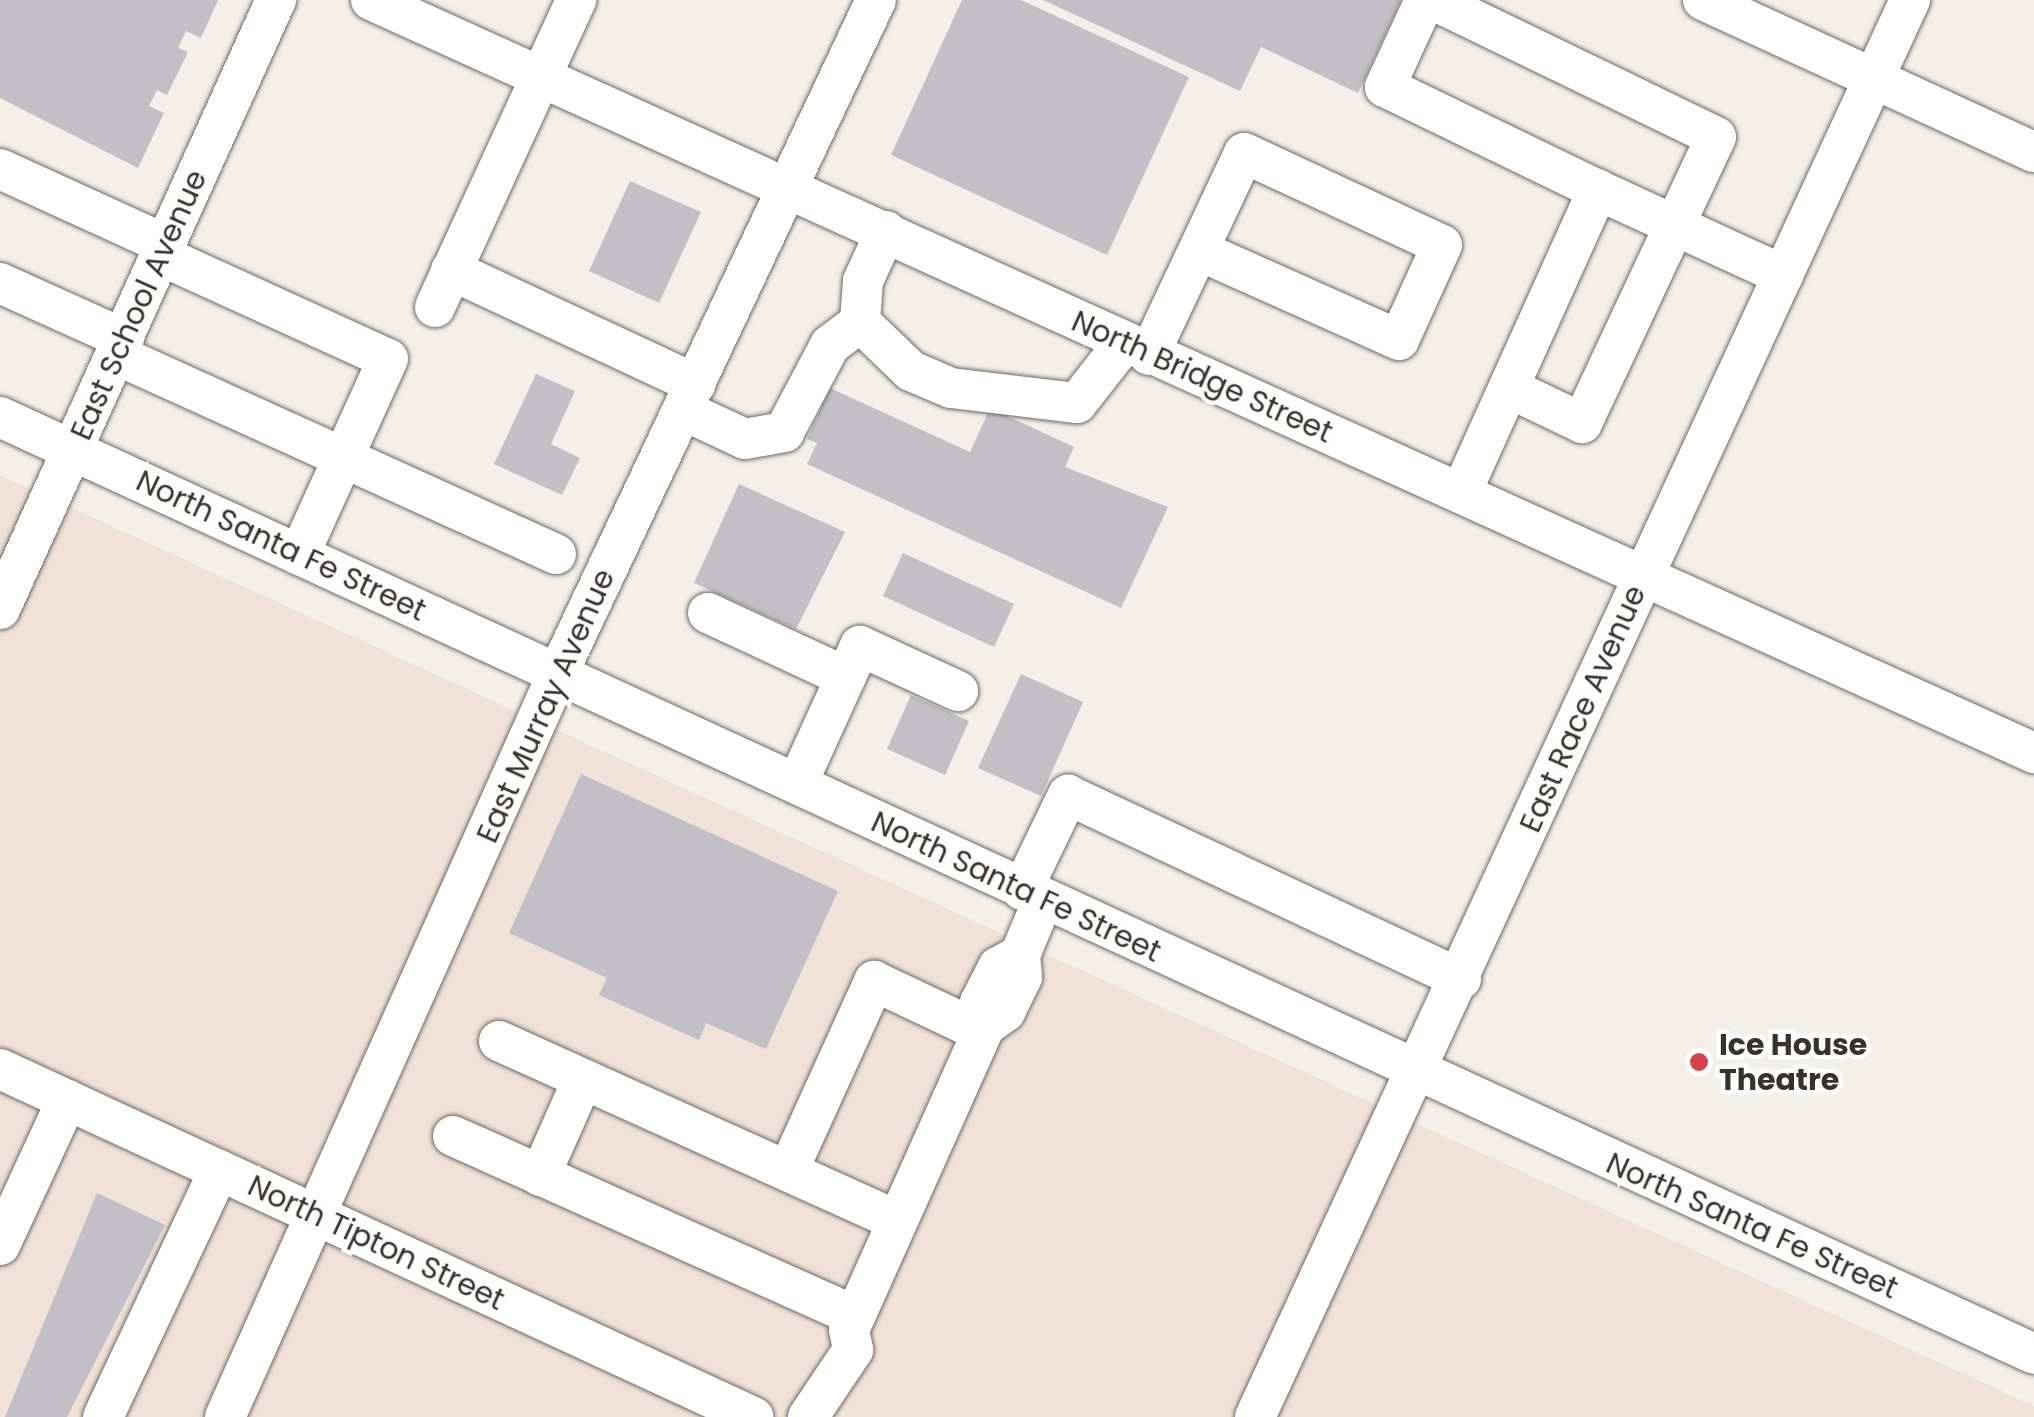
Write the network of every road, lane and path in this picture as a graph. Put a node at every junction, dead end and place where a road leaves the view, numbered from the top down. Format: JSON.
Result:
{"nodes":[{"id":1,"x":276,"y":0,"type":"edge"},
{"id":2,"x":371,"y":0,"type":"edge"},
{"id":3,"x":576,"y":0,"type":"edge"},
{"id":4,"x":876,"y":0,"type":"edge"},
{"id":5,"x":1425,"y":0,"type":"edge"},
{"id":6,"x":1433,"y":0,"type":"edge"},
{"id":7,"x":1703,"y":0,"type":"edge"},
{"id":8,"x":1910,"y":0,"type":"edge"},
{"id":9,"x":542,"y":76,"type":"junction"},
{"id":10,"x":1874,"y":78,"type":"junction"},
{"id":11,"x":2034,"y":152,"type":"edge"},
{"id":12,"x":0,"y":169,"type":"edge"},
{"id":13,"x":790,"y":186,"type":"junction"},
{"id":14,"x":1598,"y":190,"type":"junction"},
{"id":15,"x":1675,"y":226,"type":"junction"},
{"id":16,"x":886,"y":231,"type":"junction"},
{"id":17,"x":164,"y":251,"type":"junction"},
{"id":18,"x":1200,"y":251,"type":"junction"},
{"id":19,"x":451,"y":270,"type":"junction"},
{"id":20,"x":1783,"y":275,"type":"junction"},
{"id":21,"x":0,"y":282,"type":"edge"},
{"id":22,"x":434,"y":307,"type":"dead end"},
{"id":23,"x":860,"y":322,"type":"junction"},
{"id":24,"x":120,"y":347,"type":"junction"},
{"id":25,"x":1136,"y":349,"type":"junction"},
{"id":26,"x":1509,"y":388,"type":"junction"},
{"id":27,"x":690,"y":397,"type":"junction"},
{"id":28,"x":0,"y":417,"type":"edge"},
{"id":29,"x":74,"y":451,"type":"junction"},
{"id":30,"x":344,"y":457,"type":"junction"},
{"id":31,"x":1462,"y":493,"type":"junction"},
{"id":32,"x":299,"y":554,"type":"junction"},
{"id":33,"x":556,"y":554,"type":"dead end"},
{"id":34,"x":1643,"y":578,"type":"junction"},
{"id":35,"x":0,"y":608,"type":"edge"},
{"id":36,"x":708,"y":613,"type":"dead end"},
{"id":37,"x":558,"y":673,"type":"junction"},
{"id":38,"x":846,"y":676,"type":"junction"},
{"id":39,"x":958,"y":691,"type":"dead end"},
{"id":40,"x":2034,"y":753,"type":"edge"},
{"id":41,"x":797,"y":784,"type":"junction"},
{"id":42,"x":1032,"y":895,"type":"junction"},
{"id":43,"x":1462,"y":979,"type":"junction"},
{"id":44,"x":984,"y":1029,"type":"junction"},
{"id":45,"x":499,"y":1041,"type":"dead end"},
{"id":46,"x":0,"y":1068,"type":"edge"},
{"id":47,"x":1419,"y":1076,"type":"junction"},
{"id":48,"x":583,"y":1078,"type":"junction"},
{"id":49,"x":68,"y":1100,"type":"junction"},
{"id":50,"x":453,"y":1136,"type":"dead end"},
{"id":51,"x":219,"y":1170,"type":"junction"},
{"id":52,"x":788,"y":1171,"type":"junction"},
{"id":53,"x":540,"y":1176,"type":"junction"},
{"id":54,"x":318,"y":1216,"type":"junction"},
{"id":55,"x":897,"y":1221,"type":"junction"},
{"id":56,"x":0,"y":1245,"type":"edge"},
{"id":57,"x":852,"y":1323,"type":"junction"},
{"id":58,"x":2034,"y":1354,"type":"edge"},
{"id":59,"x":814,"y":1406,"type":"edge"},
{"id":60,"x":103,"y":1417,"type":"edge"},
{"id":61,"x":225,"y":1417,"type":"edge"},
{"id":62,"x":752,"y":1417,"type":"edge"},
{"id":63,"x":1255,"y":1417,"type":"edge"}],
"edges":[{"from":1,"to":17,"type":"street","name":"East School Avenue"},
{"from":2,"to":9,"type":"street","name":"North Bridge Street"},
{"from":3,"to":9,"type":"street"},
{"from":4,"to":13,"type":"street","name":"East Murray Avenue"},
{"from":5,"to":14,"type":"street"},
{"from":6,"to":15,"type":"street"},
{"from":7,"to":10,"type":"street"},
{"from":8,"to":10,"type":"street","name":"East Race Avenue"},
{"from":9,"to":13,"type":"street","name":"North Bridge Street"},
{"from":9,"to":19,"type":"street"},
{"from":10,"to":11,"type":"street"},
{"from":10,"to":20,"type":"street","name":"East Race Avenue"},
{"from":12,"to":17,"type":"street"},
{"from":13,"to":16,"type":"street","name":"North Bridge Street"},
{"from":13,"to":27,"type":"street","name":"East Murray Avenue"},
{"from":14,"to":15,"type":"street"},
{"from":14,"to":26,"type":"street"},
{"from":15,"to":20,"type":"street"},
{"from":15,"to":26,"type":"street"},
{"from":16,"to":23,"type":"street"},
{"from":16,"to":25,"type":"street","name":"North Bridge Street"},
{"from":17,"to":24,"type":"street","name":"East School Avenue"},
{"from":17,"to":30,"type":"street"},
{"from":18,"to":18,"type":"street"},
{"from":18,"to":25,"type":"street"},
{"from":19,"to":22,"type":"street"},
{"from":19,"to":27,"type":"street"},
{"from":20,"to":34,"type":"street","name":"East Race Avenue"},
{"from":21,"to":24,"type":"street"},
{"from":23,"to":25,"type":"street"},
{"from":23,"to":27,"type":"street"},
{"from":24,"to":29,"type":"street","name":"East School Avenue"},
{"from":24,"to":30,"type":"street"},
{"from":25,"to":31,"type":"street","name":"North Bridge Street"},
{"from":26,"to":31,"type":"street"},
{"from":27,"to":37,"type":"street","name":"East Murray Avenue"},
{"from":28,"to":29,"type":"street","name":"North Santa Fe Street"},
{"from":29,"to":32,"type":"street","name":"North Santa Fe Street"},
{"from":29,"to":35,"type":"street","name":"East School Avenue"},
{"from":30,"to":32,"type":"street"},
{"from":30,"to":33,"type":"street"},
{"from":31,"to":34,"type":"street","name":"North Bridge Street"},
{"from":32,"to":37,"type":"street","name":"North Santa Fe Street"},
{"from":34,"to":40,"type":"street","name":"North Bridge Street"},
{"from":34,"to":43,"type":"street","name":"East Race Avenue"},
{"from":36,"to":38,"type":"street"},
{"from":37,"to":41,"type":"street","name":"North Santa Fe Street"},
{"from":37,"to":54,"type":"street","name":"East Murray Avenue"},
{"from":38,"to":39,"type":"street"},
{"from":38,"to":41,"type":"street"},
{"from":41,"to":42,"type":"street","name":"North Santa Fe Street"},
{"from":42,"to":43,"type":"street"},
{"from":42,"to":44,"type":"street"},
{"from":42,"to":47,"type":"street","name":"North Santa Fe Street"},
{"from":43,"to":47,"type":"street","name":"East Race Avenue"},
{"from":44,"to":52,"type":"street"},
{"from":44,"to":55,"type":"street"},
{"from":45,"to":48,"type":"street"},
{"from":46,"to":49,"type":"street","name":"North Tipton Street"},
{"from":47,"to":58,"type":"street","name":"North Santa Fe Street"},
{"from":47,"to":63,"type":"street","name":"East Race Avenue"},
{"from":48,"to":52,"type":"street"},
{"from":48,"to":53,"type":"street"},
{"from":49,"to":51,"type":"street","name":"North Tipton Street"},
{"from":49,"to":56,"type":"street"},
{"from":50,"to":53,"type":"street"},
{"from":51,"to":54,"type":"street","name":"North Tipton Street"},
{"from":51,"to":60,"type":"street"},
{"from":52,"to":55,"type":"street"},
{"from":53,"to":57,"type":"street"},
{"from":54,"to":61,"type":"street","name":"East Murray Avenue"},
{"from":54,"to":62,"type":"street","name":"North Tipton Street"},
{"from":55,"to":57,"type":"street"},
{"from":57,"to":59,"type":"street"}]}
